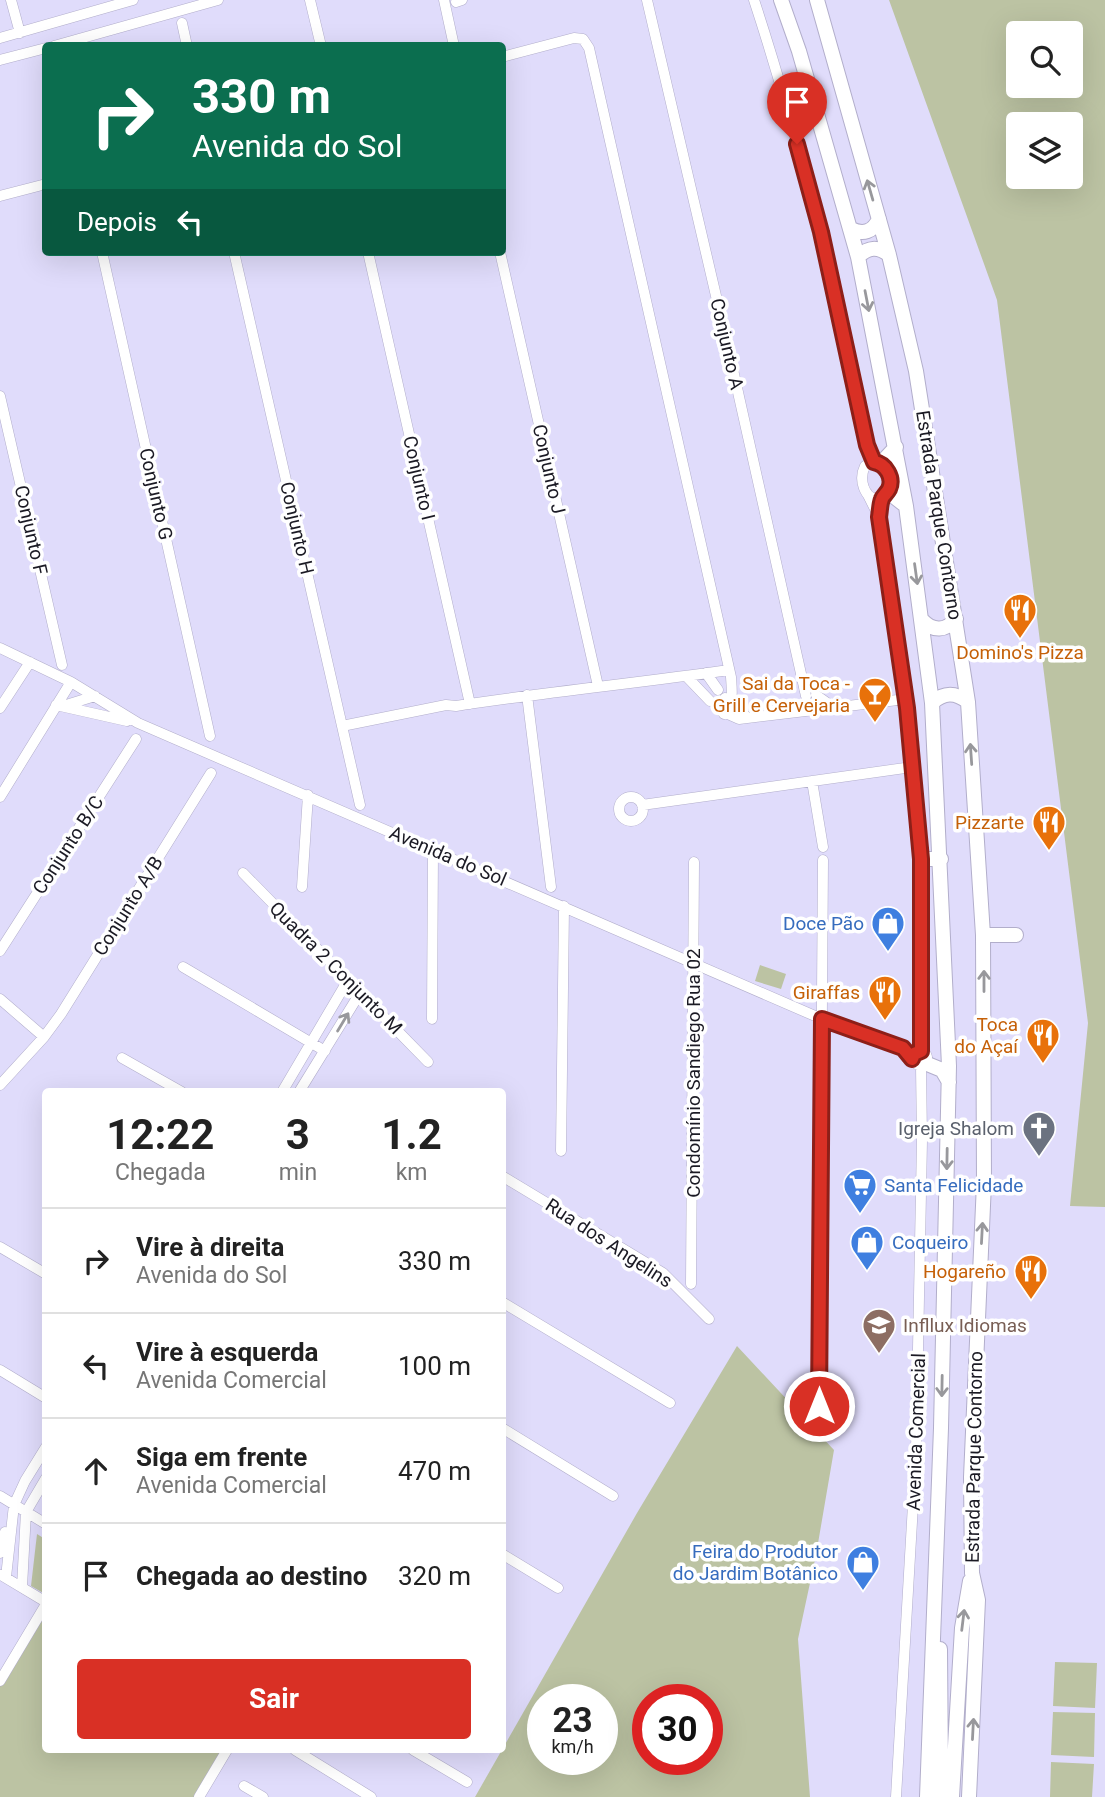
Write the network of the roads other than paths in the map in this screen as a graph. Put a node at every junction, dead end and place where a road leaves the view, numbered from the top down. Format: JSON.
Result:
{"nodes":[{"id":1,"x":11,"y":0,"type":"edge"},
{"id":2,"x":133,"y":0,"type":"edge"},
{"id":3,"x":218,"y":0,"type":"edge"},
{"id":4,"x":310,"y":0,"type":"edge"},
{"id":5,"x":444,"y":0,"type":"edge"},
{"id":6,"x":647,"y":0,"type":"edge"},
{"id":7,"x":754,"y":0,"type":"edge"},
{"id":8,"x":781,"y":0,"type":"edge"},
{"id":9,"x":817,"y":0,"type":"edge"},
{"id":10,"x":99,"y":4,"type":"edge"},
{"id":11,"x":182,"y":23,"type":"dead end"},
{"id":12,"x":20,"y":33,"type":"junction"},
{"id":13,"x":0,"y":38,"type":"edge"},
{"id":14,"x":68,"y":42,"type":"edge"},
{"id":15,"x":186,"y":42,"type":"edge"},
{"id":16,"x":320,"y":42,"type":"edge"},
{"id":17,"x":453,"y":42,"type":"edge"},
{"id":18,"x":42,"y":49,"type":"edge"},
{"id":19,"x":506,"y":56,"type":"edge"},
{"id":20,"x":0,"y":60,"type":"edge"},
{"id":21,"x":42,"y":185,"type":"edge"},
{"id":22,"x":0,"y":196,"type":"edge"},
{"id":23,"x":879,"y":219,"type":"junction"},
{"id":24,"x":851,"y":229,"type":"junction"},
{"id":25,"x":103,"y":256,"type":"edge"},
{"id":26,"x":235,"y":256,"type":"edge"},
{"id":27,"x":369,"y":256,"type":"edge"},
{"id":28,"x":501,"y":256,"type":"edge"},
{"id":29,"x":889,"y":256,"type":"junction"},
{"id":30,"x":858,"y":257,"type":"junction"},
{"id":31,"x":0,"y":396,"type":"edge"},
{"id":32,"x":2,"y":412,"type":"edge"},
{"id":33,"x":896,"y":447,"type":"junction"},
{"id":34,"x":873,"y":464,"type":"junction"},
{"id":35,"x":867,"y":494,"type":"junction"},
{"id":36,"x":883,"y":495,"type":"junction"},
{"id":37,"x":906,"y":506,"type":"junction"},
{"id":38,"x":879,"y":517,"type":"junction"},
{"id":39,"x":956,"y":619,"type":"junction"},
{"id":40,"x":922,"y":620,"type":"junction"},
{"id":41,"x":0,"y":648,"type":"edge"},
{"id":42,"x":30,"y":662,"type":"junction"},
{"id":43,"x":62,"y":665,"type":"dead end"},
{"id":44,"x":729,"y":670,"type":"junction"},
{"id":45,"x":706,"y":673,"type":"junction"},
{"id":46,"x":687,"y":677,"type":"junction"},
{"id":47,"x":71,"y":682,"type":"junction"},
{"id":48,"x":598,"y":686,"type":"junction"},
{"id":49,"x":527,"y":695,"type":"junction"},
{"id":50,"x":724,"y":698,"type":"junction"},
{"id":51,"x":809,"y":698,"type":"junction"},
{"id":52,"x":99,"y":699,"type":"junction"},
{"id":53,"x":906,"y":699,"type":"junction"},
{"id":54,"x":710,"y":701,"type":"dead end"},
{"id":55,"x":968,"y":702,"type":"junction"},
{"id":56,"x":932,"y":703,"type":"junction"},
{"id":57,"x":470,"y":704,"type":"junction"},
{"id":58,"x":59,"y":706,"type":"junction"},
{"id":59,"x":832,"y":707,"type":"junction"},
{"id":60,"x":0,"y":708,"type":"edge"},
{"id":61,"x":92,"y":712,"type":"junction"},
{"id":62,"x":748,"y":718,"type":"junction"},
{"id":63,"x":138,"y":723,"type":"junction"},
{"id":64,"x":343,"y":730,"type":"junction"},
{"id":65,"x":210,"y":736,"type":"dead end"},
{"id":66,"x":136,"y":739,"type":"dead end"},
{"id":67,"x":912,"y":767,"type":"junction"},
{"id":68,"x":211,"y":773,"type":"dead end"},
{"id":69,"x":812,"y":781,"type":"junction"},
{"id":70,"x":308,"y":795,"type":"junction"},
{"id":71,"x":0,"y":797,"type":"edge"},
{"id":72,"x":360,"y":805,"type":"dead end"},
{"id":73,"x":642,"y":805,"type":"dead end"},
{"id":74,"x":823,"y":847,"type":"dead end"},
{"id":75,"x":433,"y":850,"type":"junction"},
{"id":76,"x":921,"y":859,"type":"junction"},
{"id":77,"x":941,"y":859,"type":"junction"},
{"id":78,"x":823,"y":860,"type":"dead end"},
{"id":79,"x":694,"y":862,"type":"dead end"},
{"id":80,"x":243,"y":873,"type":"dead end"},
{"id":81,"x":302,"y":887,"type":"dead end"},
{"id":82,"x":551,"y":887,"type":"dead end"},
{"id":83,"x":564,"y":906,"type":"junction"},
{"id":84,"x":984,"y":935,"type":"junction"},
{"id":85,"x":1016,"y":935,"type":"dead end"},
{"id":86,"x":0,"y":951,"type":"edge"},
{"id":87,"x":694,"y":962,"type":"junction"},
{"id":88,"x":183,"y":967,"type":"dead end"},
{"id":89,"x":348,"y":980,"type":"junction"},
{"id":90,"x":360,"y":993,"type":"junction"},
{"id":91,"x":0,"y":999,"type":"edge"},
{"id":92,"x":432,"y":1018,"type":"dead end"},
{"id":93,"x":822,"y":1019,"type":"junction"},
{"id":94,"x":44,"y":1037,"type":"junction"},
{"id":95,"x":311,"y":1042,"type":"junction"},
{"id":96,"x":325,"y":1051,"type":"junction"},
{"id":97,"x":949,"y":1051,"type":"junction"},
{"id":98,"x":122,"y":1058,"type":"dead end"},
{"id":99,"x":920,"y":1058,"type":"junction"},
{"id":100,"x":428,"y":1062,"type":"dead end"},
{"id":101,"x":949,"y":1082,"type":"junction"},
{"id":102,"x":0,"y":1084,"type":"edge"},
{"id":103,"x":175,"y":1088,"type":"edge"},
{"id":104,"x":284,"y":1088,"type":"edge"},
{"id":105,"x":302,"y":1088,"type":"edge"},
{"id":106,"x":561,"y":1152,"type":"dead end"},
{"id":107,"x":506,"y":1178,"type":"edge"},
{"id":108,"x":0,"y":1247,"type":"edge"},
{"id":109,"x":42,"y":1272,"type":"edge"},
{"id":110,"x":691,"y":1284,"type":"dead end"},
{"id":111,"x":506,"y":1304,"type":"edge"},
{"id":112,"x":709,"y":1320,"type":"dead end"},
{"id":113,"x":0,"y":1370,"type":"edge"},
{"id":114,"x":42,"y":1396,"type":"edge"},
{"id":115,"x":670,"y":1403,"type":"dead end"},
{"id":116,"x":819,"y":1406,"type":"dead end"},
{"id":117,"x":506,"y":1430,"type":"edge"},
{"id":118,"x":42,"y":1454,"type":"edge"},
{"id":119,"x":42,"y":1485,"type":"edge"},
{"id":120,"x":0,"y":1496,"type":"edge"},
{"id":121,"x":613,"y":1496,"type":"dead end"},
{"id":122,"x":14,"y":1505,"type":"junction"},
{"id":123,"x":26,"y":1512,"type":"junction"},
{"id":124,"x":42,"y":1522,"type":"edge"},
{"id":125,"x":0,"y":1553,"type":"edge"},
{"id":126,"x":506,"y":1556,"type":"edge"},
{"id":127,"x":972,"y":1573,"type":"junction"},
{"id":128,"x":3,"y":1576,"type":"edge"},
{"id":129,"x":22,"y":1587,"type":"junction"},
{"id":130,"x":558,"y":1588,"type":"dead end"},
{"id":131,"x":42,"y":1600,"type":"edge"},
{"id":132,"x":934,"y":1602,"type":"junction"},
{"id":133,"x":42,"y":1610,"type":"edge"},
{"id":134,"x":0,"y":1681,"type":"edge"},
{"id":135,"x":225,"y":1753,"type":"edge"},
{"id":136,"x":300,"y":1753,"type":"edge"},
{"id":137,"x":418,"y":1753,"type":"edge"},
{"id":138,"x":467,"y":1782,"type":"dead end"},
{"id":139,"x":244,"y":1786,"type":"dead end"},
{"id":140,"x":199,"y":1797,"type":"edge"},
{"id":141,"x":262,"y":1797,"type":"edge"},
{"id":142,"x":371,"y":1797,"type":"edge"},
{"id":143,"x":896,"y":1797,"type":"edge"},
{"id":144,"x":927,"y":1797,"type":"edge"},
{"id":145,"x":939,"y":1797,"type":"edge"},
{"id":146,"x":952,"y":1797,"type":"edge"},
{"id":147,"x":969,"y":1797,"type":"edge"}],
"edges":[{"from":1,"to":12,"type":"street"},
{"from":2,"to":10,"type":"street"},
{"from":3,"to":14,"type":"street"},
{"from":4,"to":16,"type":"street"},
{"from":5,"to":17,"type":"street"},
{"from":6,"to":51,"type":"street","name":"Conjunto A"},
{"from":7,"to":34,"type":"street","name":"Avenida Comercial"},
{"from":8,"to":24,"type":"highway","name":"Estrada Parque Contorno"},
{"from":23,"to":9,"type":"highway","name":"Estrada Parque Contorno","one_way":true},
{"from":10,"to":12,"type":"street"},
{"from":11,"to":15,"type":"street"},
{"from":12,"to":13,"type":"street"},
{"from":18,"to":20,"type":"street"},
{"from":19,"to":44,"type":"street"},
{"from":21,"to":22,"type":"street"},
{"from":23,"to":24,"type":"highway"},
{"from":23,"to":29,"type":"highway","name":"Estrada Parque Contorno"},
{"from":24,"to":30,"type":"highway","name":"Estrada Parque Contorno"},
{"from":25,"to":65,"type":"street","name":"Conjunto G"},
{"from":26,"to":64,"type":"street","name":"Conjunto H"},
{"from":27,"to":57,"type":"street","name":"Conjunto I"},
{"from":28,"to":48,"type":"street","name":"Conjunto J"},
{"from":29,"to":30,"type":"highway"},
{"from":29,"to":39,"type":"highway","name":"Estrada Parque Contorno"},
{"from":30,"to":33,"type":"highway","name":"Estrada Parque Contorno","one_way":true},
{"from":31,"to":32,"type":"street","name":"Conjunto F"},
{"from":32,"to":43,"type":"street","name":"Conjunto F"},
{"from":33,"to":34,"type":"highway"},
{"from":33,"to":37,"type":"highway","name":"Estrada Parque Contorno"},
{"from":34,"to":35,"type":"street","name":"Avenida Comercial"},
{"from":34,"to":36,"type":"street","name":"Avenida Comercial"},
{"from":35,"to":36,"type":"street"},
{"from":35,"to":38,"type":"street","name":"Avenida Comercial"},
{"from":36,"to":37,"type":"highway"},
{"from":36,"to":38,"type":"street","name":"Avenida Comercial"},
{"from":37,"to":40,"type":"highway","name":"Estrada Parque Contorno","one_way":true},
{"from":38,"to":53,"type":"street","name":"Avenida Comercial"},
{"from":39,"to":40,"type":"highway"},
{"from":39,"to":55,"type":"highway","name":"Estrada Parque Contorno"},
{"from":40,"to":56,"type":"highway","name":"Estrada Parque Contorno"},
{"from":41,"to":42,"type":"street","name":"Avenida do Sol"},
{"from":42,"to":47,"type":"street","name":"Avenida do Sol"},
{"from":42,"to":60,"type":"street"},
{"from":44,"to":45,"type":"street"},
{"from":44,"to":50,"type":"street"},
{"from":45,"to":46,"type":"street"},
{"from":45,"to":50,"type":"street"},
{"from":46,"to":48,"type":"street"},
{"from":46,"to":54,"type":"street"},
{"from":47,"to":52,"type":"street","name":"Avenida do Sol"},
{"from":47,"to":58,"type":"street"},
{"from":48,"to":49,"type":"street"},
{"from":49,"to":57,"type":"street"},
{"from":49,"to":82,"type":"street"},
{"from":50,"to":62,"type":"street"},
{"from":50,"to":62,"type":"street"},
{"from":51,"to":59,"type":"street"},
{"from":51,"to":59,"type":"street"},
{"from":51,"to":62,"type":"street"},
{"from":52,"to":58,"type":"street"},
{"from":52,"to":61,"type":"street"},
{"from":52,"to":63,"type":"street","name":"Avenida do Sol"},
{"from":53,"to":59,"type":"street"},
{"from":53,"to":67,"type":"street","name":"Avenida Comercial"},
{"from":55,"to":56,"type":"highway"},
{"from":84,"to":55,"type":"highway","name":"Estrada Parque Contorno","one_way":true},
{"from":56,"to":77,"type":"highway","name":"Estrada Parque Contorno"},
{"from":57,"to":64,"type":"street"},
{"from":58,"to":61,"type":"street"},
{"from":58,"to":71,"type":"street"},
{"from":61,"to":63,"type":"street"},
{"from":63,"to":70,"type":"street","name":"Avenida do Sol"},
{"from":64,"to":72,"type":"street","name":"Conjunto H"},
{"from":66,"to":86,"type":"street","name":"Conjunto B/C"},
{"from":67,"to":69,"type":"street"},
{"from":67,"to":76,"type":"street","name":"Avenida Comercial"},
{"from":68,"to":94,"type":"street","name":"Conjunto A/B"},
{"from":69,"to":73,"type":"street"},
{"from":69,"to":74,"type":"street"},
{"from":70,"to":75,"type":"street","name":"Avenida do Sol"},
{"from":70,"to":81,"type":"street"},
{"from":75,"to":83,"type":"street","name":"Avenida do Sol"},
{"from":75,"to":92,"type":"street"},
{"from":76,"to":77,"type":"highway"},
{"from":76,"to":99,"type":"street","name":"Avenida Comercial"},
{"from":77,"to":97,"type":"highway","name":"Estrada Parque Contorno"},
{"from":78,"to":93,"type":"street"},
{"from":79,"to":87,"type":"street","name":"Condomínio Sandiego Rua 02"},
{"from":80,"to":89,"type":"street","name":"Quadra 2 Conjunto M"},
{"from":83,"to":87,"type":"street","name":"Avenida do Sol"},
{"from":83,"to":106,"type":"street"},
{"from":84,"to":85,"type":"highway"},
{"from":127,"to":84,"type":"highway","name":"Estrada Parque Contorno","one_way":true},
{"from":87,"to":93,"type":"street","name":"Avenida do Sol"},
{"from":87,"to":110,"type":"street","name":"Condomínio Sandiego Rua 02"},
{"from":88,"to":95,"type":"street"},
{"from":89,"to":90,"type":"street","name":"Quadra 2 Conjunto M"},
{"from":89,"to":95,"type":"street"},
{"from":96,"to":90,"type":"street","one_way":true},
{"from":90,"to":100,"type":"street","name":"Quadra 2 Conjunto M"},
{"from":91,"to":94,"type":"street"},
{"from":93,"to":99,"type":"street","name":"Avenida do Sol"},
{"from":93,"to":116,"type":"street"},
{"from":94,"to":102,"type":"street","name":"Conjunto A/B"},
{"from":95,"to":96,"type":"street"},
{"from":95,"to":104,"type":"street"},
{"from":96,"to":105,"type":"street"},
{"from":97,"to":99,"type":"highway"},
{"from":97,"to":101,"type":"highway","name":"Estrada Parque Contorno"},
{"from":98,"to":103,"type":"street"},
{"from":99,"to":101,"type":"highway"},
{"from":99,"to":143,"type":"street","name":"Avenida Comercial"},
{"from":101,"to":132,"type":"highway","name":"Estrada Parque Contorno","one_way":true},
{"from":107,"to":112,"type":"street","name":"Rua dos Angelins"},
{"from":108,"to":109,"type":"street"},
{"from":111,"to":115,"type":"street"},
{"from":113,"to":114,"type":"street"},
{"from":117,"to":121,"type":"street"},
{"from":118,"to":122,"type":"street"},
{"from":119,"to":123,"type":"street"},
{"from":120,"to":122,"type":"street"},
{"from":122,"to":123,"type":"street"},
{"from":122,"to":125,"type":"street"},
{"from":122,"to":128,"type":"street"},
{"from":123,"to":124,"type":"street"},
{"from":123,"to":129,"type":"street"},
{"from":126,"to":130,"type":"street"},
{"from":146,"to":127,"type":"highway","one_way":true},
{"from":147,"to":127,"type":"highway","name":"Estrada Parque Contorno","one_way":true},
{"from":128,"to":129,"type":"street"},
{"from":129,"to":131,"type":"street"},
{"from":132,"to":144,"type":"highway","name":"Estrada Parque Contorno"},
{"from":132,"to":145,"type":"highway"},
{"from":133,"to":134,"type":"street"},
{"from":135,"to":140,"type":"street"},
{"from":136,"to":142,"type":"street"},
{"from":137,"to":138,"type":"street"},
{"from":139,"to":141,"type":"street"}]}
